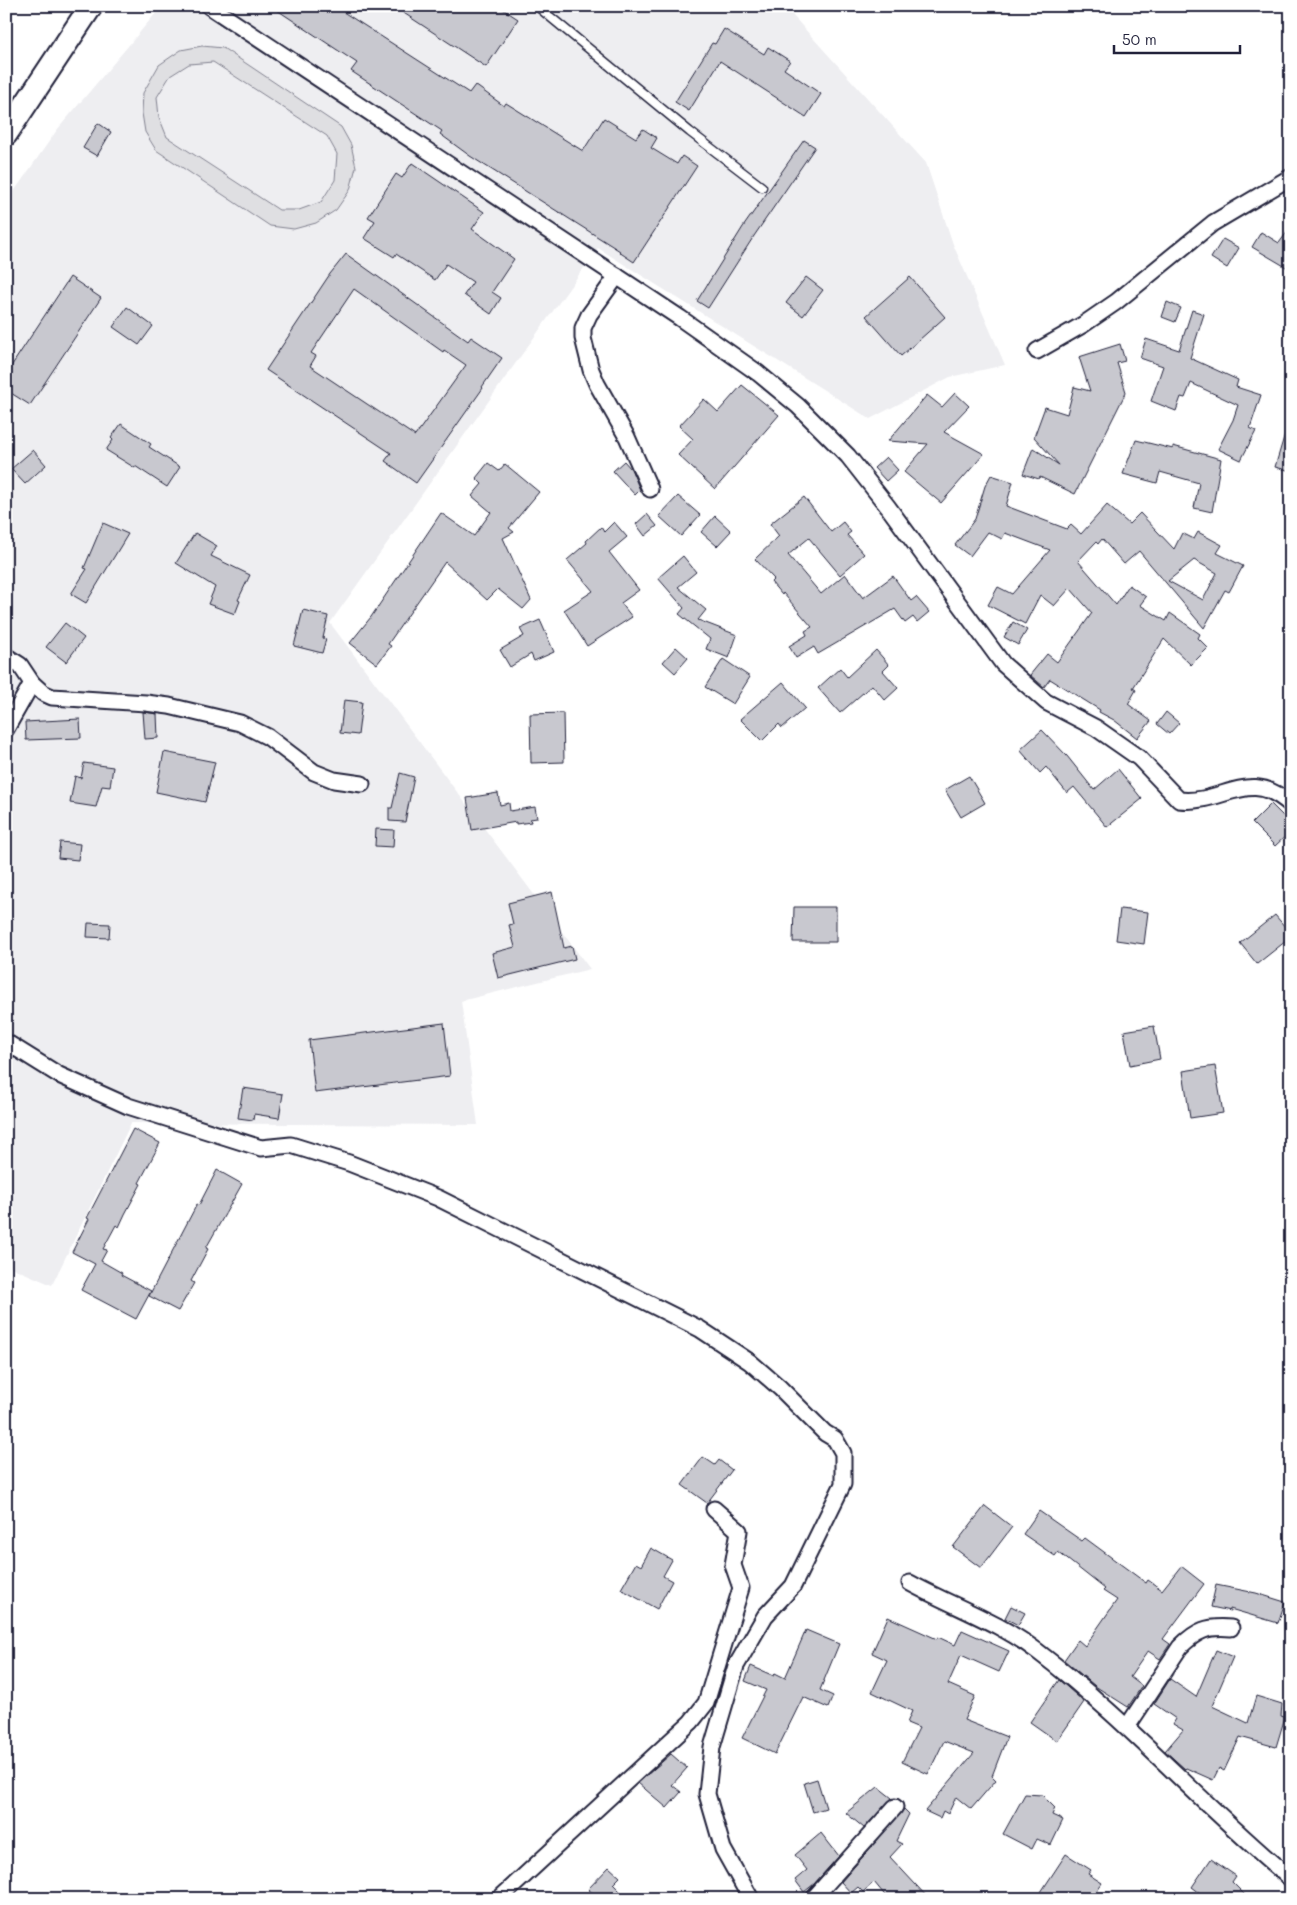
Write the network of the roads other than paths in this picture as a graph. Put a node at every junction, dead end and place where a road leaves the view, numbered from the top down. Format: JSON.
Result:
{"nodes":[{"id":1,"x":90,"y":6,"type":"edge"},
{"id":2,"x":208,"y":6,"type":"edge"},
{"id":3,"x":537,"y":6,"type":"edge"},
{"id":4,"x":6,"y":134,"type":"edge"},
{"id":5,"x":1291,"y":177,"type":"edge"},
{"id":6,"x":762,"y":187,"type":"dead end"},
{"id":7,"x":617,"y":276,"type":"junction"},
{"id":8,"x":1037,"y":351,"type":"dead end"},
{"id":9,"x":650,"y":489,"type":"dead end"},
{"id":10,"x":6,"y":656,"type":"edge"},
{"id":11,"x":32,"y":683,"type":"junction"},
{"id":12,"x":6,"y":729,"type":"edge"},
{"id":13,"x":362,"y":784,"type":"dead end"},
{"id":14,"x":1291,"y":805,"type":"edge"},
{"id":15,"x":6,"y":1042,"type":"edge"},
{"id":16,"x":714,"y":1509,"type":"dead end"},
{"id":17,"x":910,"y":1583,"type":"dead end"},
{"id":18,"x":1231,"y":1628,"type":"dead end"},
{"id":19,"x":1127,"y":1727,"type":"junction"},
{"id":20,"x":895,"y":1807,"type":"dead end"},
{"id":21,"x":1291,"y":1879,"type":"edge"},
{"id":22,"x":499,"y":1899,"type":"edge"},
{"id":23,"x":751,"y":1899,"type":"edge"},
{"id":24,"x":813,"y":1899,"type":"edge"}],
"edges":[{"from":1,"to":4,"type":"main road"},
{"from":2,"to":7,"type":"street"},
{"from":3,"to":6,"type":"lane"},
{"from":5,"to":8,"type":"street"},
{"from":7,"to":9,"type":"street"},
{"from":7,"to":14,"type":"street"},
{"from":10,"to":11,"type":"street"},
{"from":11,"to":12,"type":"street"},
{"from":11,"to":13,"type":"street"},
{"from":15,"to":23,"type":"street"},
{"from":16,"to":22,"type":"street"},
{"from":17,"to":19,"type":"street"},
{"from":18,"to":19,"type":"street"},
{"from":19,"to":21,"type":"street"},
{"from":20,"to":24,"type":"street"}]}
